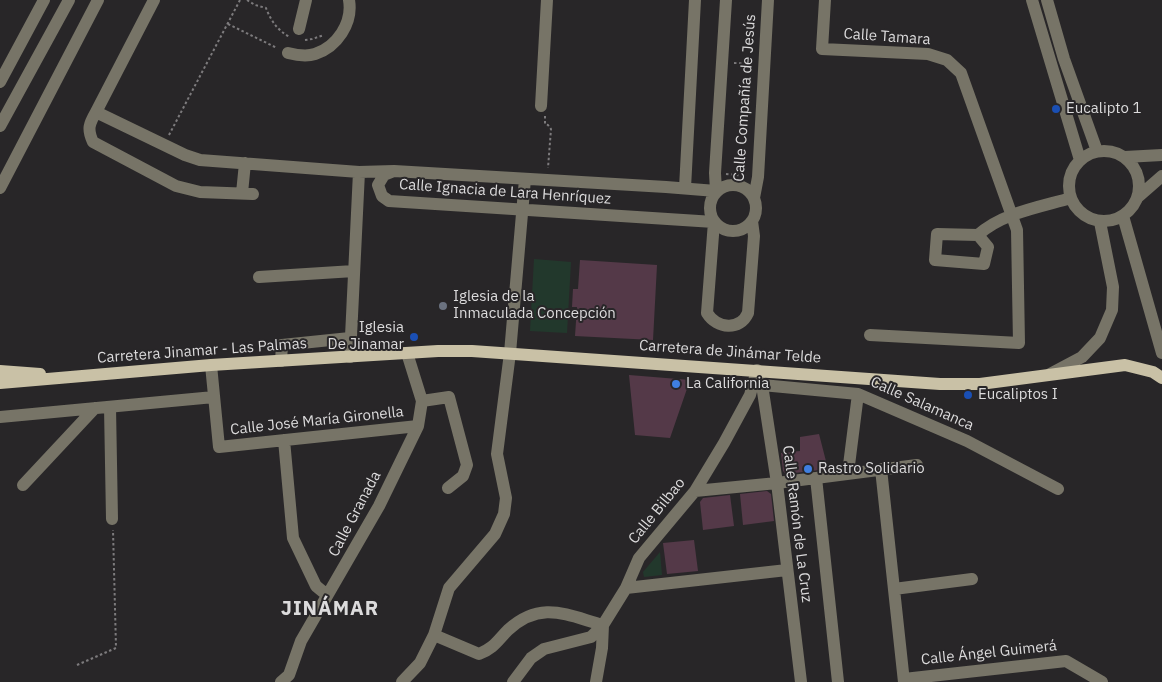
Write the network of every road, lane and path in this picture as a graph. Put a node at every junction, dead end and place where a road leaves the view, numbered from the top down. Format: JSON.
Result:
{"nodes":[{"id":1,"x":44,"y":0,"type":"edge"},
{"id":2,"x":69,"y":0,"type":"edge"},
{"id":3,"x":98,"y":0,"type":"edge"},
{"id":4,"x":154,"y":0,"type":"edge"},
{"id":5,"x":240,"y":0,"type":"edge"},
{"id":6,"x":306,"y":0,"type":"edge"},
{"id":7,"x":349,"y":0,"type":"edge"},
{"id":8,"x":547,"y":0,"type":"edge"},
{"id":9,"x":695,"y":0,"type":"edge"},
{"id":10,"x":726,"y":0,"type":"edge"},
{"id":11,"x":768,"y":0,"type":"edge"},
{"id":12,"x":825,"y":0,"type":"edge"},
{"id":13,"x":1032,"y":0,"type":"edge"},
{"id":14,"x":1047,"y":0,"type":"edge"},
{"id":15,"x":228,"y":24,"type":"junction"},
{"id":16,"x":299,"y":29,"type":"dead end"},
{"id":17,"x":288,"y":53,"type":"joint"},
{"id":18,"x":0,"y":82,"type":"edge"},
{"id":19,"x":541,"y":106,"type":"joint"},
{"id":20,"x":96,"y":112,"type":"junction"},
{"id":21,"x":0,"y":126,"type":"edge"},
{"id":22,"x":163,"y":144,"type":"junction"},
{"id":23,"x":1096,"y":151,"type":"junction"},
{"id":24,"x":1162,"y":155,"type":"edge"},
{"id":25,"x":1125,"y":157,"type":"junction"},
{"id":26,"x":1080,"y":160,"type":"junction"},
{"id":27,"x":245,"y":163,"type":"junction"},
{"id":28,"x":394,"y":171,"type":"junction"},
{"id":29,"x":359,"y":172,"type":"junction"},
{"id":30,"x":1162,"y":176,"type":"edge"},
{"id":31,"x":525,"y":179,"type":"junction"},
{"id":32,"x":548,"y":180,"type":"junction"},
{"id":33,"x":378,"y":185,"type":"junction"},
{"id":34,"x":0,"y":188,"type":"edge"},
{"id":35,"x":685,"y":188,"type":"junction"},
{"id":36,"x":716,"y":191,"type":"junction"},
{"id":37,"x":1138,"y":197,"type":"junction"},
{"id":38,"x":754,"y":198,"type":"junction"},
{"id":39,"x":1071,"y":198,"type":"junction"},
{"id":40,"x":522,"y":209,"type":"junction"},
{"id":41,"x":1012,"y":216,"type":"junction"},
{"id":42,"x":1123,"y":216,"type":"junction"},
{"id":43,"x":752,"y":221,"type":"junction"},
{"id":44,"x":714,"y":222,"type":"junction"},
{"id":45,"x":1100,"y":222,"type":"junction"},
{"id":46,"x":978,"y":235,"type":"dead end"},
{"id":47,"x":354,"y":271,"type":"junction"},
{"id":48,"x":259,"y":278,"type":"dead end"},
{"id":49,"x":870,"y":335,"type":"dead end"},
{"id":50,"x":350,"y":338,"type":"junction"},
{"id":51,"x":1162,"y":352,"type":"edge"},
{"id":52,"x":408,"y":353,"type":"junction"},
{"id":53,"x":510,"y":353,"type":"junction"},
{"id":54,"x":350,"y":357,"type":"junction"},
{"id":55,"x":281,"y":361,"type":"junction"},
{"id":56,"x":211,"y":365,"type":"junction"},
{"id":57,"x":0,"y":366,"type":"edge"},
{"id":58,"x":757,"y":370,"type":"junction"},
{"id":59,"x":6,"y":372,"type":"edge"},
{"id":60,"x":1050,"y":374,"type":"junction"},
{"id":61,"x":78,"y":377,"type":"junction"},
{"id":62,"x":1162,"y":378,"type":"edge"},
{"id":63,"x":0,"y":383,"type":"edge"},
{"id":64,"x":762,"y":385,"type":"junction"},
{"id":65,"x":858,"y":394,"type":"junction"},
{"id":66,"x":214,"y":397,"type":"junction"},
{"id":67,"x":422,"y":401,"type":"junction"},
{"id":68,"x":110,"y":407,"type":"junction"},
{"id":69,"x":94,"y":408,"type":"junction"},
{"id":70,"x":0,"y":417,"type":"edge"},
{"id":71,"x":418,"y":426,"type":"junction"},
{"id":72,"x":284,"y":440,"type":"junction"},
{"id":73,"x":917,"y":465,"type":"dead end"},
{"id":74,"x":880,"y":469,"type":"junction"},
{"id":75,"x":848,"y":473,"type":"junction"},
{"id":76,"x":816,"y":478,"type":"junction"},
{"id":77,"x":777,"y":484,"type":"junction"},
{"id":78,"x":23,"y":485,"type":"dead end"},
{"id":79,"x":448,"y":488,"type":"dead end"},
{"id":80,"x":1058,"y":489,"type":"dead end"},
{"id":81,"x":695,"y":491,"type":"junction"},
{"id":82,"x":112,"y":519,"type":"joint"},
{"id":83,"x":787,"y":570,"type":"junction"},
{"id":84,"x":972,"y":578,"type":"dead end"},
{"id":85,"x":626,"y":588,"type":"junction"},
{"id":86,"x":894,"y":589,"type":"junction"},
{"id":87,"x":327,"y":595,"type":"junction"},
{"id":88,"x":603,"y":625,"type":"junction"},
{"id":89,"x":434,"y":635,"type":"junction"},
{"id":90,"x":77,"y":664,"type":"dead end"},
{"id":91,"x":904,"y":681,"type":"edge"},
{"id":92,"x":281,"y":682,"type":"edge"},
{"id":93,"x":402,"y":682,"type":"edge"},
{"id":94,"x":513,"y":682,"type":"edge"},
{"id":95,"x":596,"y":682,"type":"edge"},
{"id":96,"x":801,"y":682,"type":"edge"},
{"id":97,"x":838,"y":682,"type":"edge"},
{"id":98,"x":1102,"y":682,"type":"edge"}],
"edges":[{"from":1,"to":18,"type":"street"},
{"from":2,"to":21,"type":"street"},
{"from":3,"to":34,"type":"street"},
{"from":4,"to":20,"type":"street"},
{"from":5,"to":15,"type":"path"},
{"from":6,"to":16,"type":"street"},
{"from":7,"to":17,"type":"street"},
{"from":8,"to":19,"type":"street"},
{"from":9,"to":35,"type":"street"},
{"from":10,"to":36,"type":"street","name":"Calle Compañía de Jesús"},
{"from":11,"to":38,"type":"street","name":"Calle Compañía de Jesús"},
{"from":12,"to":41,"type":"street","name":"Calle Tamara"},
{"from":13,"to":26,"type":"street"},
{"from":14,"to":23,"type":"street"},
{"from":15,"to":17,"type":"path"},
{"from":15,"to":22,"type":"path"},
{"from":19,"to":32,"type":"path"},
{"from":20,"to":22,"type":"street"},
{"from":20,"to":27,"type":"street"},
{"from":22,"to":27,"type":"street"},
{"from":23,"to":25,"type":"street"},
{"from":23,"to":26,"type":"street"},
{"from":24,"to":25,"type":"street"},
{"from":25,"to":37,"type":"street"},
{"from":26,"to":39,"type":"street"},
{"from":27,"to":29,"type":"street"},
{"from":28,"to":29,"type":"street"},
{"from":28,"to":31,"type":"street","name":"Calle Ignacia de Lara Henríquez"},
{"from":28,"to":33,"type":"street","name":"Calle Ignacia de Lara Henríquez"},
{"from":29,"to":33,"type":"street"},
{"from":29,"to":47,"type":"street"},
{"from":30,"to":37,"type":"street"},
{"from":31,"to":32,"type":"street","name":"Calle Ignacia de Lara Henríquez"},
{"from":31,"to":40,"type":"street"},
{"from":32,"to":35,"type":"street","name":"Calle Ignacia de Lara Henríquez"},
{"from":33,"to":40,"type":"street","name":"Calle Ignacia de Lara Henríquez"},
{"from":35,"to":36,"type":"street","name":"Calle Ignacia de Lara Henríquez"},
{"from":36,"to":38,"type":"street"},
{"from":36,"to":44,"type":"street"},
{"from":37,"to":42,"type":"street"},
{"from":38,"to":43,"type":"street"},
{"from":39,"to":41,"type":"street"},
{"from":39,"to":45,"type":"street"},
{"from":40,"to":44,"type":"street","name":"Calle Ignacia de Lara Henríquez"},
{"from":40,"to":53,"type":"street"},
{"from":41,"to":46,"type":"street"},
{"from":41,"to":49,"type":"street","name":"Calle Tamara"},
{"from":42,"to":45,"type":"street"},
{"from":42,"to":51,"type":"street"},
{"from":43,"to":44,"type":"street"},
{"from":43,"to":44,"type":"street"},
{"from":45,"to":60,"type":"street"},
{"from":47,"to":48,"type":"street"},
{"from":47,"to":50,"type":"street"},
{"from":50,"to":54,"type":"street"},
{"from":50,"to":55,"type":"street"},
{"from":52,"to":53,"type":"main road","name":"Carretera de Jinámar Telde"},
{"from":52,"to":54,"type":"main road","name":"Carretera Jinamar - Las Palmas"},
{"from":52,"to":67,"type":"street","name":"Calle Granada"},
{"from":53,"to":58,"type":"main road","name":"Carretera de Jinámar Telde"},
{"from":53,"to":89,"type":"street"},
{"from":54,"to":55,"type":"main road","name":"Carretera Jinamar - Las Palmas"},
{"from":55,"to":56,"type":"main road","name":"Carretera Jinamar - Las Palmas"},
{"from":56,"to":61,"type":"main road","name":"Carretera Jinamar - Las Palmas"},
{"from":56,"to":66,"type":"street"},
{"from":57,"to":59,"type":"main road"},
{"from":58,"to":60,"type":"main road","name":"Carretera de Jinámar Telde"},
{"from":58,"to":64,"type":"street","name":"Calle Ramón de La Cruz"},
{"from":58,"to":81,"type":"street","name":"Calle Bilbao"},
{"from":59,"to":61,"type":"main road"},
{"from":60,"to":62,"type":"main road","name":"Carretera de Jinámar Telde"},
{"from":61,"to":63,"type":"main road","name":"Carretera Jinamar - Las Palmas"},
{"from":64,"to":65,"type":"street","name":"Calle Salamanca"},
{"from":64,"to":77,"type":"street","name":"Calle Ramón de La Cruz"},
{"from":65,"to":75,"type":"street"},
{"from":65,"to":80,"type":"street","name":"Calle Salamanca"},
{"from":66,"to":68,"type":"street"},
{"from":66,"to":72,"type":"street","name":"Calle José María Gironella"},
{"from":67,"to":71,"type":"street","name":"Calle Granada"},
{"from":67,"to":79,"type":"street"},
{"from":68,"to":69,"type":"street"},
{"from":68,"to":82,"type":"street"},
{"from":69,"to":70,"type":"street"},
{"from":69,"to":78,"type":"street"},
{"from":71,"to":72,"type":"street","name":"Calle José María Gironella"},
{"from":71,"to":87,"type":"street","name":"Calle Granada"},
{"from":72,"to":87,"type":"street"},
{"from":73,"to":74,"type":"street"},
{"from":74,"to":75,"type":"street"},
{"from":74,"to":86,"type":"street"},
{"from":75,"to":76,"type":"street"},
{"from":76,"to":77,"type":"street"},
{"from":76,"to":97,"type":"street"},
{"from":77,"to":81,"type":"street"},
{"from":77,"to":83,"type":"street","name":"Calle Ramón de La Cruz"},
{"from":81,"to":85,"type":"street","name":"Calle Bilbao"},
{"from":82,"to":90,"type":"path"},
{"from":83,"to":85,"type":"street"},
{"from":83,"to":96,"type":"street","name":"Calle Ramón de La Cruz"},
{"from":84,"to":86,"type":"street"},
{"from":85,"to":88,"type":"street","name":"Calle Bilbao"},
{"from":86,"to":91,"type":"street"},
{"from":87,"to":92,"type":"street","name":"Calle Granada"},
{"from":88,"to":89,"type":"street"},
{"from":88,"to":94,"type":"street","name":"Calle Bilbao"},
{"from":88,"to":95,"type":"street"},
{"from":89,"to":93,"type":"street"},
{"from":91,"to":98,"type":"street","name":"Calle Ángel Guimerá"}]}
